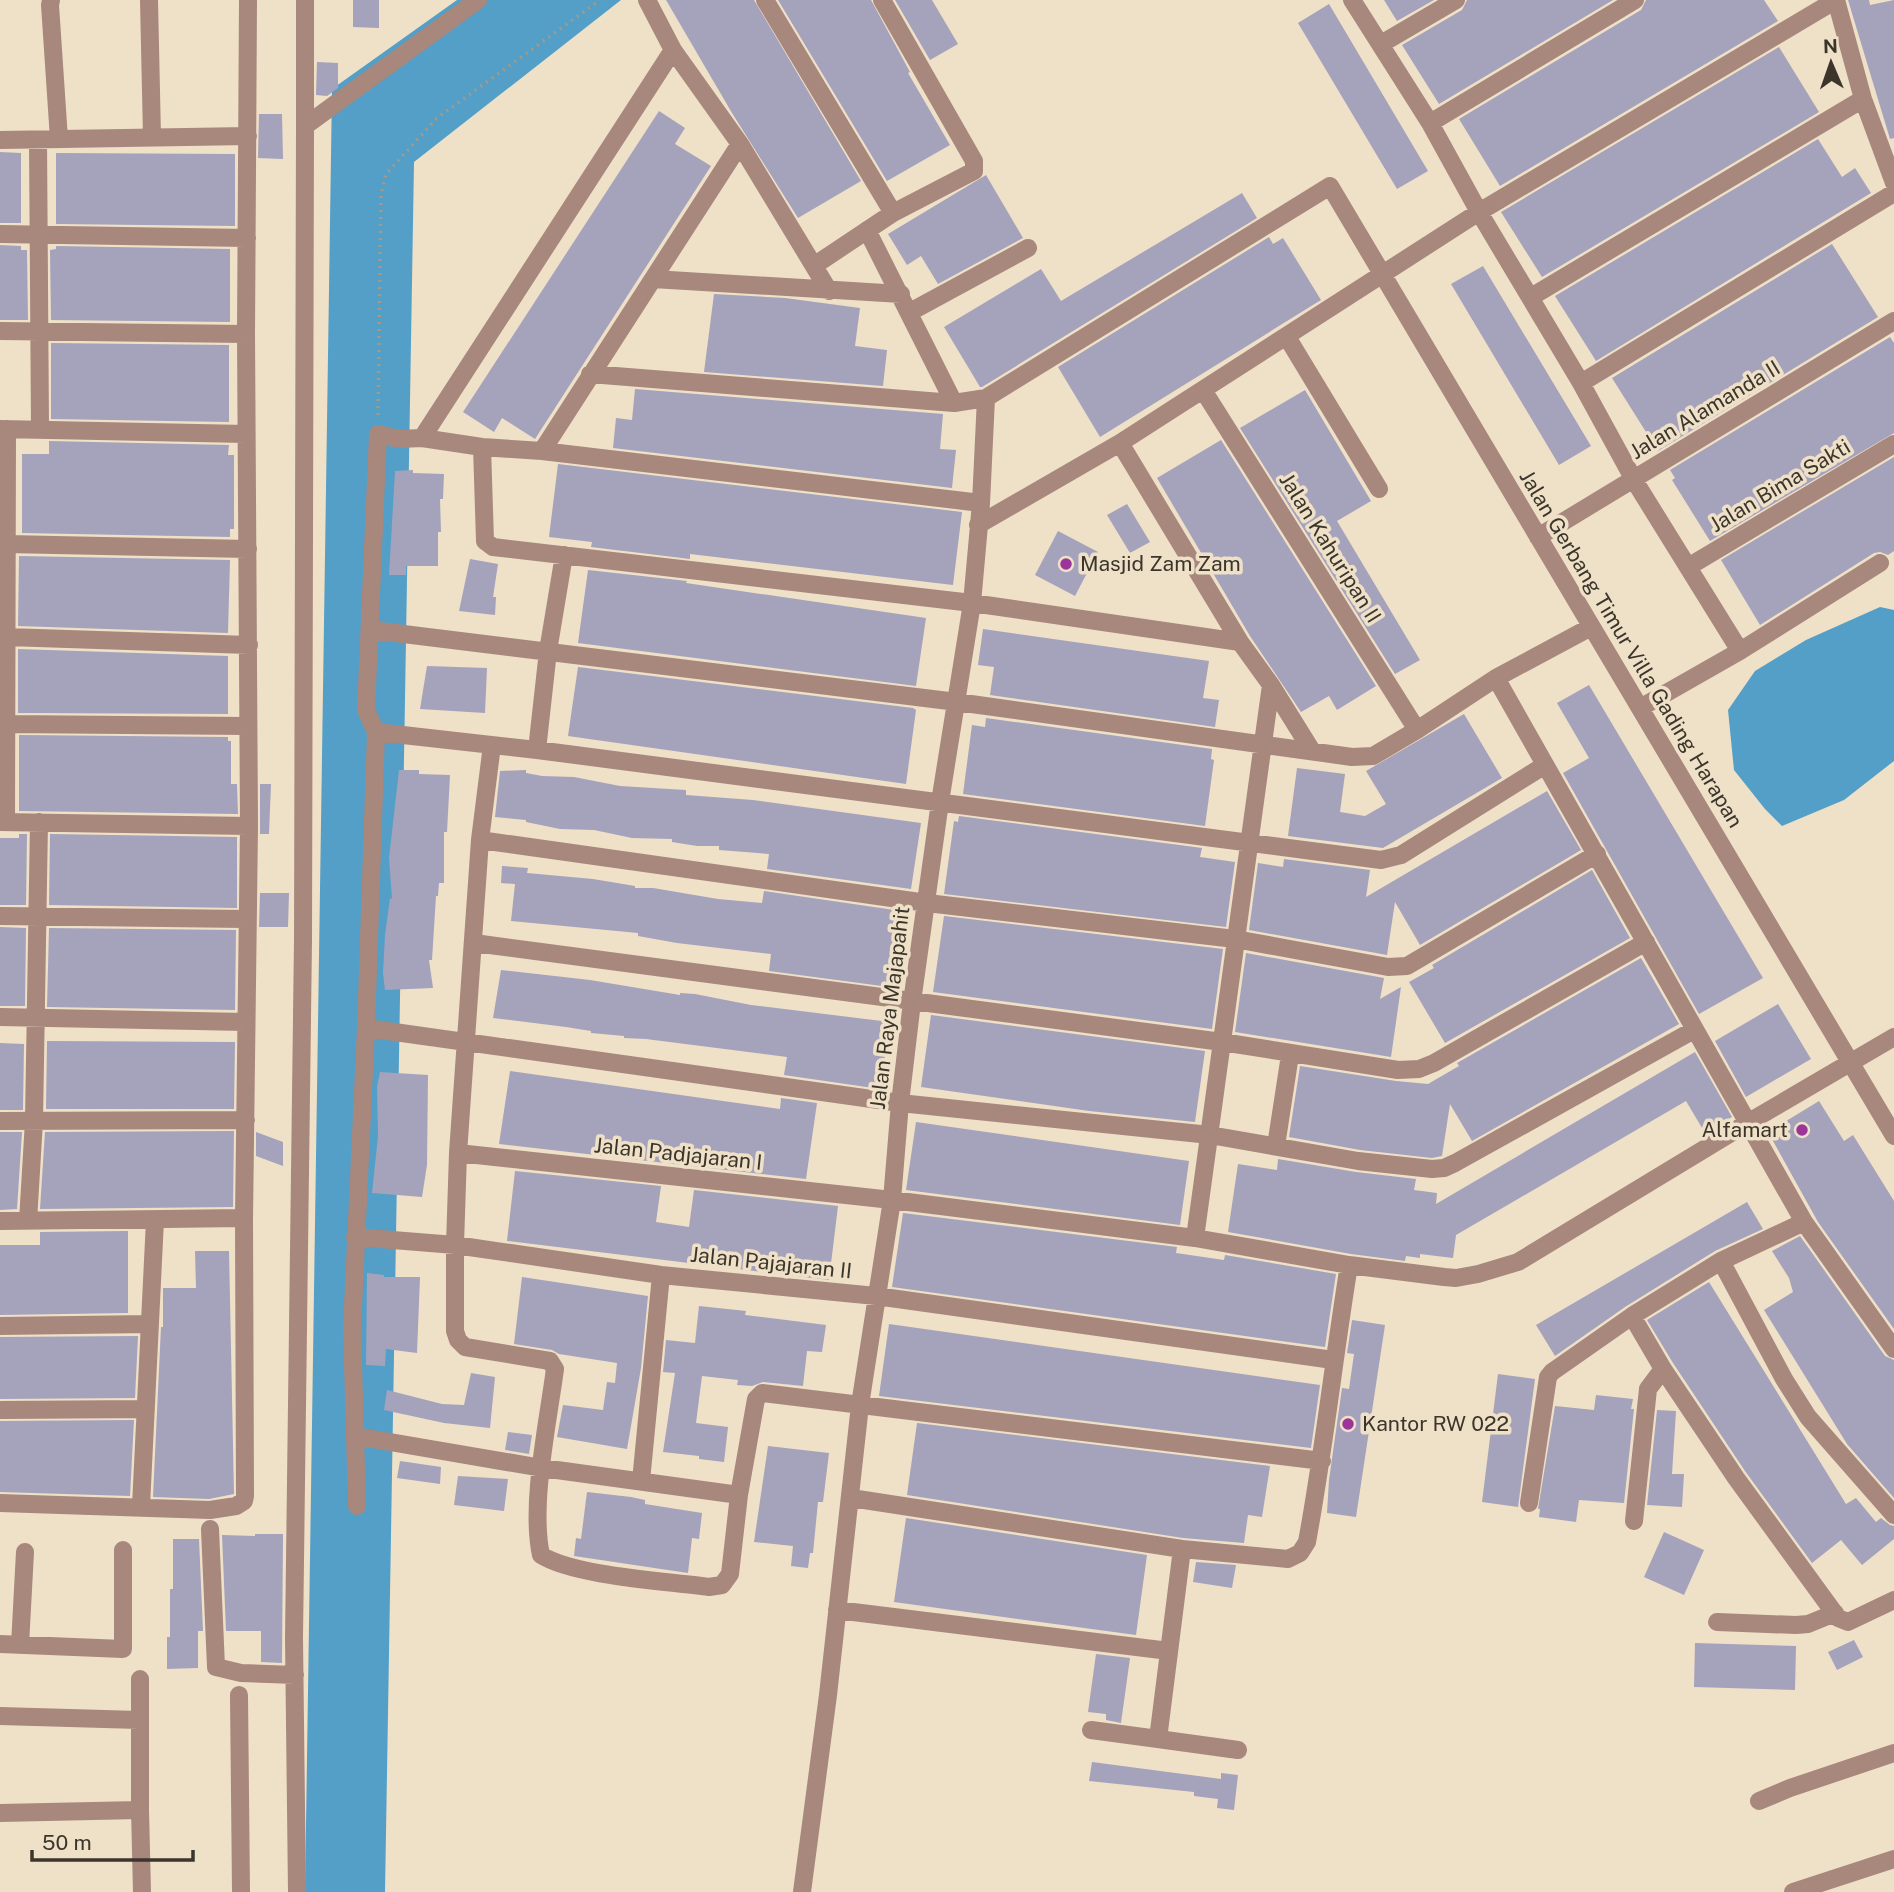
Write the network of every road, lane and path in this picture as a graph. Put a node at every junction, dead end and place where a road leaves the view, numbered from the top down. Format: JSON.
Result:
{"nodes":[{"id":1,"x":51,"y":0,"type":"edge"},
{"id":2,"x":149,"y":0,"type":"edge"},
{"id":3,"x":248,"y":0,"type":"edge"},
{"id":4,"x":305,"y":0,"type":"edge"},
{"id":5,"x":478,"y":0,"type":"edge"},
{"id":6,"x":600,"y":0,"type":"edge"},
{"id":7,"x":647,"y":0,"type":"edge"},
{"id":8,"x":765,"y":0,"type":"edge"},
{"id":9,"x":882,"y":0,"type":"edge"},
{"id":10,"x":1352,"y":0,"type":"edge"},
{"id":11,"x":1456,"y":0,"type":"edge"},
{"id":12,"x":1635,"y":0,"type":"edge"},
{"id":13,"x":1836,"y":0,"type":"edge"},
{"id":14,"x":1381,"y":44,"type":"junction"},
{"id":15,"x":673,"y":50,"type":"junction"},
{"id":16,"x":1863,"y":99,"type":"junction"},
{"id":17,"x":1430,"y":123,"type":"junction"},
{"id":18,"x":305,"y":126,"type":"junction"},
{"id":19,"x":248,"y":136,"type":"junction"},
{"id":20,"x":152,"y":137,"type":"junction"},
{"id":21,"x":59,"y":139,"type":"junction"},
{"id":22,"x":0,"y":140,"type":"edge"},
{"id":23,"x":38,"y":140,"type":"junction"},
{"id":24,"x":740,"y":144,"type":"junction"},
{"id":25,"x":1894,"y":183,"type":"edge"},
{"id":26,"x":1894,"y":194,"type":"edge"},
{"id":27,"x":1479,"y":212,"type":"junction"},
{"id":28,"x":894,"y":213,"type":"junction"},
{"id":29,"x":867,"y":230,"type":"junction"},
{"id":30,"x":0,"y":234,"type":"edge"},
{"id":31,"x":38,"y":235,"type":"junction"},
{"id":32,"x":247,"y":237,"type":"junction"},
{"id":33,"x":1028,"y":248,"type":"dead end"},
{"id":34,"x":815,"y":265,"type":"junction"},
{"id":35,"x":1383,"y":275,"type":"junction"},
{"id":36,"x":653,"y":279,"type":"junction"},
{"id":37,"x":829,"y":291,"type":"junction"},
{"id":38,"x":901,"y":294,"type":"junction"},
{"id":39,"x":1531,"y":297,"type":"junction"},
{"id":40,"x":910,"y":312,"type":"junction"},
{"id":41,"x":1894,"y":321,"type":"edge"},
{"id":42,"x":0,"y":331,"type":"edge"},
{"id":43,"x":38,"y":332,"type":"junction"},
{"id":44,"x":246,"y":334,"type":"junction"},
{"id":45,"x":1287,"y":337,"type":"junction"},
{"id":46,"x":590,"y":374,"type":"junction"},
{"id":47,"x":1581,"y":383,"type":"junction"},
{"id":48,"x":1203,"y":390,"type":"junction"},
{"id":49,"x":986,"y":398,"type":"junction"},
{"id":50,"x":954,"y":403,"type":"junction"},
{"id":51,"x":40,"y":428,"type":"junction"},
{"id":52,"x":4,"y":429,"type":"edge"},
{"id":53,"x":246,"y":434,"type":"junction"},
{"id":54,"x":378,"y":434,"type":"junction"},
{"id":55,"x":422,"y":438,"type":"junction"},
{"id":56,"x":1120,"y":443,"type":"junction"},
{"id":57,"x":1894,"y":444,"type":"edge"},
{"id":58,"x":482,"y":447,"type":"junction"},
{"id":59,"x":542,"y":451,"type":"junction"},
{"id":60,"x":1634,"y":480,"type":"junction"},
{"id":61,"x":1379,"y":489,"type":"dead end"},
{"id":62,"x":981,"y":503,"type":"junction"},
{"id":63,"x":978,"y":525,"type":"junction"},
{"id":64,"x":1538,"y":537,"type":"junction"},
{"id":65,"x":7,"y":544,"type":"junction"},
{"id":66,"x":248,"y":549,"type":"junction"},
{"id":67,"x":564,"y":555,"type":"junction"},
{"id":68,"x":1880,"y":563,"type":"dead end"},
{"id":69,"x":1688,"y":567,"type":"junction"},
{"id":70,"x":972,"y":603,"type":"junction"},
{"id":71,"x":1591,"y":627,"type":"junction"},
{"id":72,"x":371,"y":629,"type":"junction"},
{"id":73,"x":7,"y":637,"type":"junction"},
{"id":74,"x":1240,"y":642,"type":"junction"},
{"id":75,"x":249,"y":645,"type":"junction"},
{"id":76,"x":548,"y":651,"type":"junction"},
{"id":77,"x":1740,"y":651,"type":"junction"},
{"id":78,"x":1496,"y":678,"type":"junction"},
{"id":79,"x":1271,"y":685,"type":"junction"},
{"id":80,"x":957,"y":702,"type":"junction"},
{"id":81,"x":1640,"y":708,"type":"junction"},
{"id":82,"x":7,"y":724,"type":"junction"},
{"id":83,"x":247,"y":726,"type":"junction"},
{"id":84,"x":1418,"y":730,"type":"junction"},
{"id":85,"x":376,"y":732,"type":"junction"},
{"id":86,"x":1265,"y":744,"type":"junction"},
{"id":87,"x":492,"y":746,"type":"junction"},
{"id":88,"x":537,"y":750,"type":"junction"},
{"id":89,"x":1312,"y":751,"type":"junction"},
{"id":90,"x":1545,"y":765,"type":"junction"},
{"id":91,"x":940,"y":802,"type":"junction"},
{"id":92,"x":3,"y":822,"type":"edge"},
{"id":93,"x":39,"y":822,"type":"junction"},
{"id":94,"x":249,"y":825,"type":"junction"},
{"id":95,"x":480,"y":840,"type":"junction"},
{"id":96,"x":1250,"y":841,"type":"junction"},
{"id":97,"x":1597,"y":854,"type":"junction"},
{"id":98,"x":927,"y":903,"type":"junction"},
{"id":99,"x":0,"y":916,"type":"edge"},
{"id":100,"x":36,"y":917,"type":"junction"},
{"id":101,"x":246,"y":919,"type":"junction"},
{"id":102,"x":1235,"y":939,"type":"junction"},
{"id":103,"x":1646,"y":942,"type":"junction"},
{"id":104,"x":474,"y":943,"type":"junction"},
{"id":105,"x":912,"y":1002,"type":"junction"},
{"id":106,"x":0,"y":1017,"type":"edge"},
{"id":107,"x":35,"y":1017,"type":"junction"},
{"id":108,"x":245,"y":1022,"type":"junction"},
{"id":109,"x":366,"y":1028,"type":"junction"},
{"id":110,"x":1694,"y":1030,"type":"junction"},
{"id":111,"x":1894,"y":1037,"type":"edge"},
{"id":112,"x":467,"y":1042,"type":"junction"},
{"id":113,"x":1222,"y":1042,"type":"junction"},
{"id":114,"x":1290,"y":1055,"type":"junction"},
{"id":115,"x":1851,"y":1063,"type":"junction"},
{"id":116,"x":900,"y":1103,"type":"junction"},
{"id":117,"x":247,"y":1120,"type":"junction"},
{"id":118,"x":0,"y":1121,"type":"edge"},
{"id":119,"x":34,"y":1121,"type":"junction"},
{"id":120,"x":1749,"y":1122,"type":"junction"},
{"id":121,"x":1210,"y":1135,"type":"junction"},
{"id":122,"x":1894,"y":1136,"type":"edge"},
{"id":123,"x":1276,"y":1146,"type":"junction"},
{"id":124,"x":458,"y":1153,"type":"junction"},
{"id":125,"x":892,"y":1200,"type":"junction"},
{"id":126,"x":244,"y":1218,"type":"junction"},
{"id":127,"x":155,"y":1220,"type":"junction"},
{"id":128,"x":0,"y":1221,"type":"edge"},
{"id":129,"x":28,"y":1221,"type":"junction"},
{"id":130,"x":1804,"y":1222,"type":"junction"},
{"id":131,"x":355,"y":1237,"type":"junction"},
{"id":132,"x":1195,"y":1238,"type":"junction"},
{"id":133,"x":454,"y":1245,"type":"junction"},
{"id":134,"x":1721,"y":1261,"type":"junction"},
{"id":135,"x":1349,"y":1265,"type":"junction"},
{"id":136,"x":661,"y":1275,"type":"junction"},
{"id":137,"x":876,"y":1296,"type":"junction"},
{"id":138,"x":1632,"y":1316,"type":"junction"},
{"id":139,"x":150,"y":1324,"type":"junction"},
{"id":140,"x":0,"y":1326,"type":"edge"},
{"id":141,"x":1894,"y":1349,"type":"edge"},
{"id":142,"x":1333,"y":1360,"type":"junction"},
{"id":143,"x":1663,"y":1369,"type":"junction"},
{"id":144,"x":860,"y":1405,"type":"junction"},
{"id":145,"x":146,"y":1409,"type":"junction"},
{"id":146,"x":0,"y":1410,"type":"edge"},
{"id":147,"x":355,"y":1436,"type":"junction"},
{"id":148,"x":1322,"y":1461,"type":"junction"},
{"id":149,"x":542,"y":1468,"type":"junction"},
{"id":150,"x":641,"y":1481,"type":"junction"},
{"id":151,"x":739,"y":1495,"type":"junction"},
{"id":152,"x":851,"y":1497,"type":"junction"},
{"id":153,"x":0,"y":1503,"type":"edge"},
{"id":154,"x":1529,"y":1503,"type":"dead end"},
{"id":155,"x":142,"y":1506,"type":"junction"},
{"id":156,"x":357,"y":1506,"type":"dead end"},
{"id":157,"x":1894,"y":1515,"type":"edge"},
{"id":158,"x":1634,"y":1521,"type":"dead end"},
{"id":159,"x":210,"y":1529,"type":"dead end"},
{"id":160,"x":123,"y":1549,"type":"dead end"},
{"id":161,"x":1182,"y":1549,"type":"junction"},
{"id":162,"x":25,"y":1552,"type":"dead end"},
{"id":163,"x":1894,"y":1600,"type":"edge"},
{"id":164,"x":837,"y":1610,"type":"junction"},
{"id":165,"x":1835,"y":1613,"type":"junction"},
{"id":166,"x":1717,"y":1622,"type":"dead end"},
{"id":167,"x":0,"y":1644,"type":"edge"},
{"id":168,"x":20,"y":1645,"type":"junction"},
{"id":169,"x":1169,"y":1651,"type":"junction"},
{"id":170,"x":295,"y":1675,"type":"junction"},
{"id":171,"x":141,"y":1679,"type":"dead end"},
{"id":172,"x":239,"y":1695,"type":"dead end"},
{"id":173,"x":0,"y":1716,"type":"edge"},
{"id":174,"x":139,"y":1720,"type":"junction"},
{"id":175,"x":1091,"y":1730,"type":"dead end"},
{"id":176,"x":1158,"y":1739,"type":"junction"},
{"id":177,"x":1238,"y":1750,"type":"dead end"},
{"id":178,"x":1894,"y":1753,"type":"edge"},
{"id":179,"x":1759,"y":1801,"type":"dead end"},
{"id":180,"x":140,"y":1810,"type":"junction"},
{"id":181,"x":0,"y":1813,"type":"edge"},
{"id":182,"x":1894,"y":1859,"type":"edge"},
{"id":183,"x":142,"y":1892,"type":"edge"},
{"id":184,"x":241,"y":1892,"type":"edge"},
{"id":185,"x":297,"y":1892,"type":"edge"},
{"id":186,"x":802,"y":1892,"type":"edge"},
{"id":187,"x":1793,"y":1892,"type":"edge"}],
"edges":[{"from":1,"to":21,"type":"street"},
{"from":2,"to":20,"type":"street"},
{"from":3,"to":19,"type":"street"},
{"from":4,"to":18,"type":"street"},
{"from":5,"to":18,"type":"street"},
{"from":6,"to":54,"type":"path"},
{"from":7,"to":15,"type":"street"},
{"from":8,"to":28,"type":"street"},
{"from":9,"to":28,"type":"street"},
{"from":10,"to":14,"type":"street"},
{"from":11,"to":14,"type":"street"},
{"from":12,"to":17,"type":"street"},
{"from":13,"to":16,"type":"street"},
{"from":13,"to":27,"type":"street"},
{"from":14,"to":17,"type":"street"},
{"from":15,"to":24,"type":"street"},
{"from":15,"to":55,"type":"street"},
{"from":16,"to":25,"type":"street"},
{"from":16,"to":39,"type":"street"},
{"from":17,"to":27,"type":"street"},
{"from":18,"to":170,"type":"street"},
{"from":19,"to":20,"type":"street"},
{"from":19,"to":32,"type":"street"},
{"from":20,"to":21,"type":"street"},
{"from":21,"to":23,"type":"street"},
{"from":22,"to":23,"type":"street"},
{"from":23,"to":31,"type":"street"},
{"from":24,"to":34,"type":"street"},
{"from":24,"to":36,"type":"street"},
{"from":26,"to":47,"type":"street"},
{"from":27,"to":35,"type":"street"},
{"from":27,"to":39,"type":"street"},
{"from":28,"to":29,"type":"street"},
{"from":29,"to":34,"type":"street"},
{"from":29,"to":38,"type":"street"},
{"from":30,"to":31,"type":"street"},
{"from":31,"to":32,"type":"street"},
{"from":31,"to":43,"type":"street"},
{"from":32,"to":44,"type":"street"},
{"from":33,"to":40,"type":"street"},
{"from":34,"to":37,"type":"street"},
{"from":35,"to":45,"type":"street"},
{"from":35,"to":49,"type":"street","name":"Jalan Gerbang Timur Villa Gading Harapan"},
{"from":35,"to":64,"type":"street","name":"Jalan Gerbang Timur Villa Gading Harapan"},
{"from":36,"to":37,"type":"street"},
{"from":36,"to":46,"type":"street"},
{"from":37,"to":38,"type":"street"},
{"from":38,"to":40,"type":"street"},
{"from":39,"to":47,"type":"street"},
{"from":40,"to":50,"type":"street"},
{"from":41,"to":60,"type":"street","name":"Jalan Alamanda II"},
{"from":42,"to":43,"type":"street"},
{"from":43,"to":44,"type":"street"},
{"from":43,"to":51,"type":"street"},
{"from":44,"to":53,"type":"street"},
{"from":45,"to":48,"type":"street"},
{"from":45,"to":61,"type":"street"},
{"from":46,"to":50,"type":"street"},
{"from":46,"to":59,"type":"street"},
{"from":47,"to":60,"type":"street"},
{"from":48,"to":56,"type":"street"},
{"from":48,"to":84,"type":"street","name":"Jalan Kahuripan II"},
{"from":49,"to":50,"type":"street"},
{"from":49,"to":62,"type":"street","name":"Jalan Raya Majapahit"},
{"from":51,"to":52,"type":"street"},
{"from":51,"to":53,"type":"street"},
{"from":52,"to":65,"type":"street"},
{"from":53,"to":66,"type":"street"},
{"from":54,"to":55,"type":"street"},
{"from":54,"to":72,"type":"street"},
{"from":55,"to":58,"type":"street"},
{"from":56,"to":63,"type":"street"},
{"from":56,"to":74,"type":"street"},
{"from":57,"to":69,"type":"street","name":"Jalan Bima Sakti"},
{"from":58,"to":59,"type":"street"},
{"from":58,"to":67,"type":"street"},
{"from":59,"to":62,"type":"street"},
{"from":60,"to":64,"type":"street","name":"Jalan Alamanda II"},
{"from":60,"to":69,"type":"street"},
{"from":62,"to":63,"type":"street","name":"Jalan Raya Majapahit"},
{"from":63,"to":70,"type":"street","name":"Jalan Raya Majapahit"},
{"from":64,"to":71,"type":"street","name":"Jalan Gerbang Timur Villa Gading Harapan"},
{"from":65,"to":66,"type":"street"},
{"from":65,"to":73,"type":"street"},
{"from":66,"to":75,"type":"street"},
{"from":67,"to":70,"type":"street"},
{"from":67,"to":76,"type":"street"},
{"from":68,"to":77,"type":"street"},
{"from":69,"to":77,"type":"street"},
{"from":70,"to":74,"type":"street"},
{"from":70,"to":80,"type":"street","name":"Jalan Raya Majapahit"},
{"from":71,"to":78,"type":"street"},
{"from":71,"to":81,"type":"street","name":"Jalan Gerbang Timur Villa Gading Harapan"},
{"from":72,"to":76,"type":"street"},
{"from":72,"to":85,"type":"street"},
{"from":73,"to":75,"type":"street"},
{"from":73,"to":82,"type":"street"},
{"from":74,"to":79,"type":"street"},
{"from":75,"to":83,"type":"street"},
{"from":76,"to":80,"type":"street"},
{"from":76,"to":88,"type":"street"},
{"from":77,"to":81,"type":"street"},
{"from":78,"to":84,"type":"street"},
{"from":78,"to":90,"type":"street"},
{"from":79,"to":86,"type":"street"},
{"from":79,"to":89,"type":"street"},
{"from":80,"to":86,"type":"street"},
{"from":80,"to":91,"type":"street","name":"Jalan Raya Majapahit"},
{"from":81,"to":115,"type":"street","name":"Jalan Gerbang Timur Villa Gading Harapan"},
{"from":82,"to":83,"type":"street"},
{"from":82,"to":92,"type":"street"},
{"from":83,"to":94,"type":"street"},
{"from":84,"to":89,"type":"street"},
{"from":85,"to":87,"type":"street"},
{"from":85,"to":109,"type":"street"},
{"from":86,"to":89,"type":"street"},
{"from":86,"to":96,"type":"street"},
{"from":87,"to":88,"type":"street"},
{"from":87,"to":95,"type":"street"},
{"from":88,"to":91,"type":"street"},
{"from":90,"to":96,"type":"street"},
{"from":90,"to":97,"type":"street"},
{"from":91,"to":96,"type":"street"},
{"from":91,"to":98,"type":"street","name":"Jalan Raya Majapahit"},
{"from":92,"to":93,"type":"street"},
{"from":93,"to":94,"type":"street"},
{"from":93,"to":100,"type":"street"},
{"from":94,"to":101,"type":"street"},
{"from":95,"to":98,"type":"street"},
{"from":95,"to":104,"type":"street"},
{"from":96,"to":102,"type":"street"},
{"from":97,"to":102,"type":"street"},
{"from":97,"to":103,"type":"street"},
{"from":98,"to":102,"type":"street"},
{"from":98,"to":105,"type":"street","name":"Jalan Raya Majapahit"},
{"from":99,"to":100,"type":"street"},
{"from":100,"to":101,"type":"street"},
{"from":100,"to":107,"type":"street"},
{"from":101,"to":108,"type":"street"},
{"from":102,"to":113,"type":"street"},
{"from":103,"to":110,"type":"street"},
{"from":103,"to":114,"type":"street"},
{"from":104,"to":105,"type":"street"},
{"from":104,"to":112,"type":"street"},
{"from":105,"to":113,"type":"street"},
{"from":105,"to":116,"type":"street","name":"Jalan Raya Majapahit"},
{"from":106,"to":107,"type":"street"},
{"from":107,"to":108,"type":"street"},
{"from":107,"to":119,"type":"street"},
{"from":108,"to":117,"type":"street"},
{"from":109,"to":112,"type":"street"},
{"from":109,"to":131,"type":"street"},
{"from":110,"to":120,"type":"street"},
{"from":110,"to":123,"type":"street"},
{"from":111,"to":115,"type":"street","name":"Jalan Padjajaran I"},
{"from":112,"to":116,"type":"street"},
{"from":112,"to":124,"type":"street"},
{"from":113,"to":114,"type":"street"},
{"from":113,"to":121,"type":"street"},
{"from":114,"to":123,"type":"street"},
{"from":115,"to":120,"type":"street","name":"Jalan Padjajaran I"},
{"from":115,"to":122,"type":"street","name":"Jalan Gerbang Timur Villa Gading Harapan"},
{"from":116,"to":121,"type":"street"},
{"from":116,"to":125,"type":"street","name":"Jalan Raya Majapahit"},
{"from":117,"to":119,"type":"street"},
{"from":117,"to":126,"type":"street"},
{"from":118,"to":119,"type":"street"},
{"from":119,"to":129,"type":"street"},
{"from":120,"to":130,"type":"street"},
{"from":120,"to":135,"type":"street","name":"Jalan Padjajaran I"},
{"from":121,"to":123,"type":"street"},
{"from":121,"to":132,"type":"street"},
{"from":124,"to":125,"type":"street","name":"Jalan Padjajaran I"},
{"from":124,"to":133,"type":"street"},
{"from":125,"to":132,"type":"street","name":"Jalan Padjajaran I"},
{"from":125,"to":137,"type":"street","name":"Jalan Raya Majapahit"},
{"from":126,"to":127,"type":"street"},
{"from":126,"to":155,"type":"street"},
{"from":127,"to":129,"type":"street"},
{"from":127,"to":139,"type":"street"},
{"from":128,"to":129,"type":"street"},
{"from":130,"to":134,"type":"street"},
{"from":130,"to":141,"type":"street"},
{"from":131,"to":133,"type":"street","name":"Jalan Pajajaran II"},
{"from":131,"to":147,"type":"street"},
{"from":132,"to":135,"type":"street","name":"Jalan Padjajaran I"},
{"from":133,"to":136,"type":"street","name":"Jalan Pajajaran II"},
{"from":133,"to":149,"type":"street"},
{"from":134,"to":138,"type":"street"},
{"from":134,"to":157,"type":"street"},
{"from":135,"to":142,"type":"street"},
{"from":136,"to":137,"type":"street","name":"Jalan Pajajaran II"},
{"from":136,"to":150,"type":"street","name":"Jalan Pajajaran II"},
{"from":137,"to":142,"type":"street","name":"Jalan Pajajaran II"},
{"from":137,"to":144,"type":"street","name":"Jalan Raya Majapahit"},
{"from":138,"to":143,"type":"street"},
{"from":138,"to":154,"type":"street"},
{"from":139,"to":140,"type":"street"},
{"from":139,"to":145,"type":"street"},
{"from":142,"to":148,"type":"street"},
{"from":143,"to":158,"type":"street"},
{"from":143,"to":165,"type":"street"},
{"from":144,"to":148,"type":"street"},
{"from":144,"to":151,"type":"street"},
{"from":144,"to":152,"type":"street","name":"Jalan Raya Majapahit"},
{"from":145,"to":146,"type":"street"},
{"from":145,"to":155,"type":"street"},
{"from":147,"to":149,"type":"street"},
{"from":147,"to":156,"type":"street"},
{"from":148,"to":161,"type":"street"},
{"from":149,"to":150,"type":"street"},
{"from":149,"to":151,"type":"street"},
{"from":150,"to":151,"type":"street"},
{"from":152,"to":161,"type":"street"},
{"from":152,"to":164,"type":"street","name":"Jalan Raya Majapahit"},
{"from":153,"to":155,"type":"street"},
{"from":159,"to":170,"type":"street"},
{"from":160,"to":168,"type":"street"},
{"from":161,"to":169,"type":"street"},
{"from":162,"to":168,"type":"street"},
{"from":163,"to":165,"type":"street"},
{"from":164,"to":169,"type":"street"},
{"from":164,"to":186,"type":"street","name":"Jalan Raya Majapahit"},
{"from":165,"to":166,"type":"street"},
{"from":167,"to":168,"type":"street"},
{"from":169,"to":176,"type":"street"},
{"from":170,"to":185,"type":"street"},
{"from":171,"to":174,"type":"street"},
{"from":172,"to":184,"type":"street"},
{"from":173,"to":174,"type":"street"},
{"from":174,"to":180,"type":"street"},
{"from":175,"to":176,"type":"street"},
{"from":176,"to":177,"type":"street"},
{"from":178,"to":179,"type":"street"},
{"from":180,"to":181,"type":"street"},
{"from":180,"to":183,"type":"street"},
{"from":182,"to":187,"type":"street"}]}
